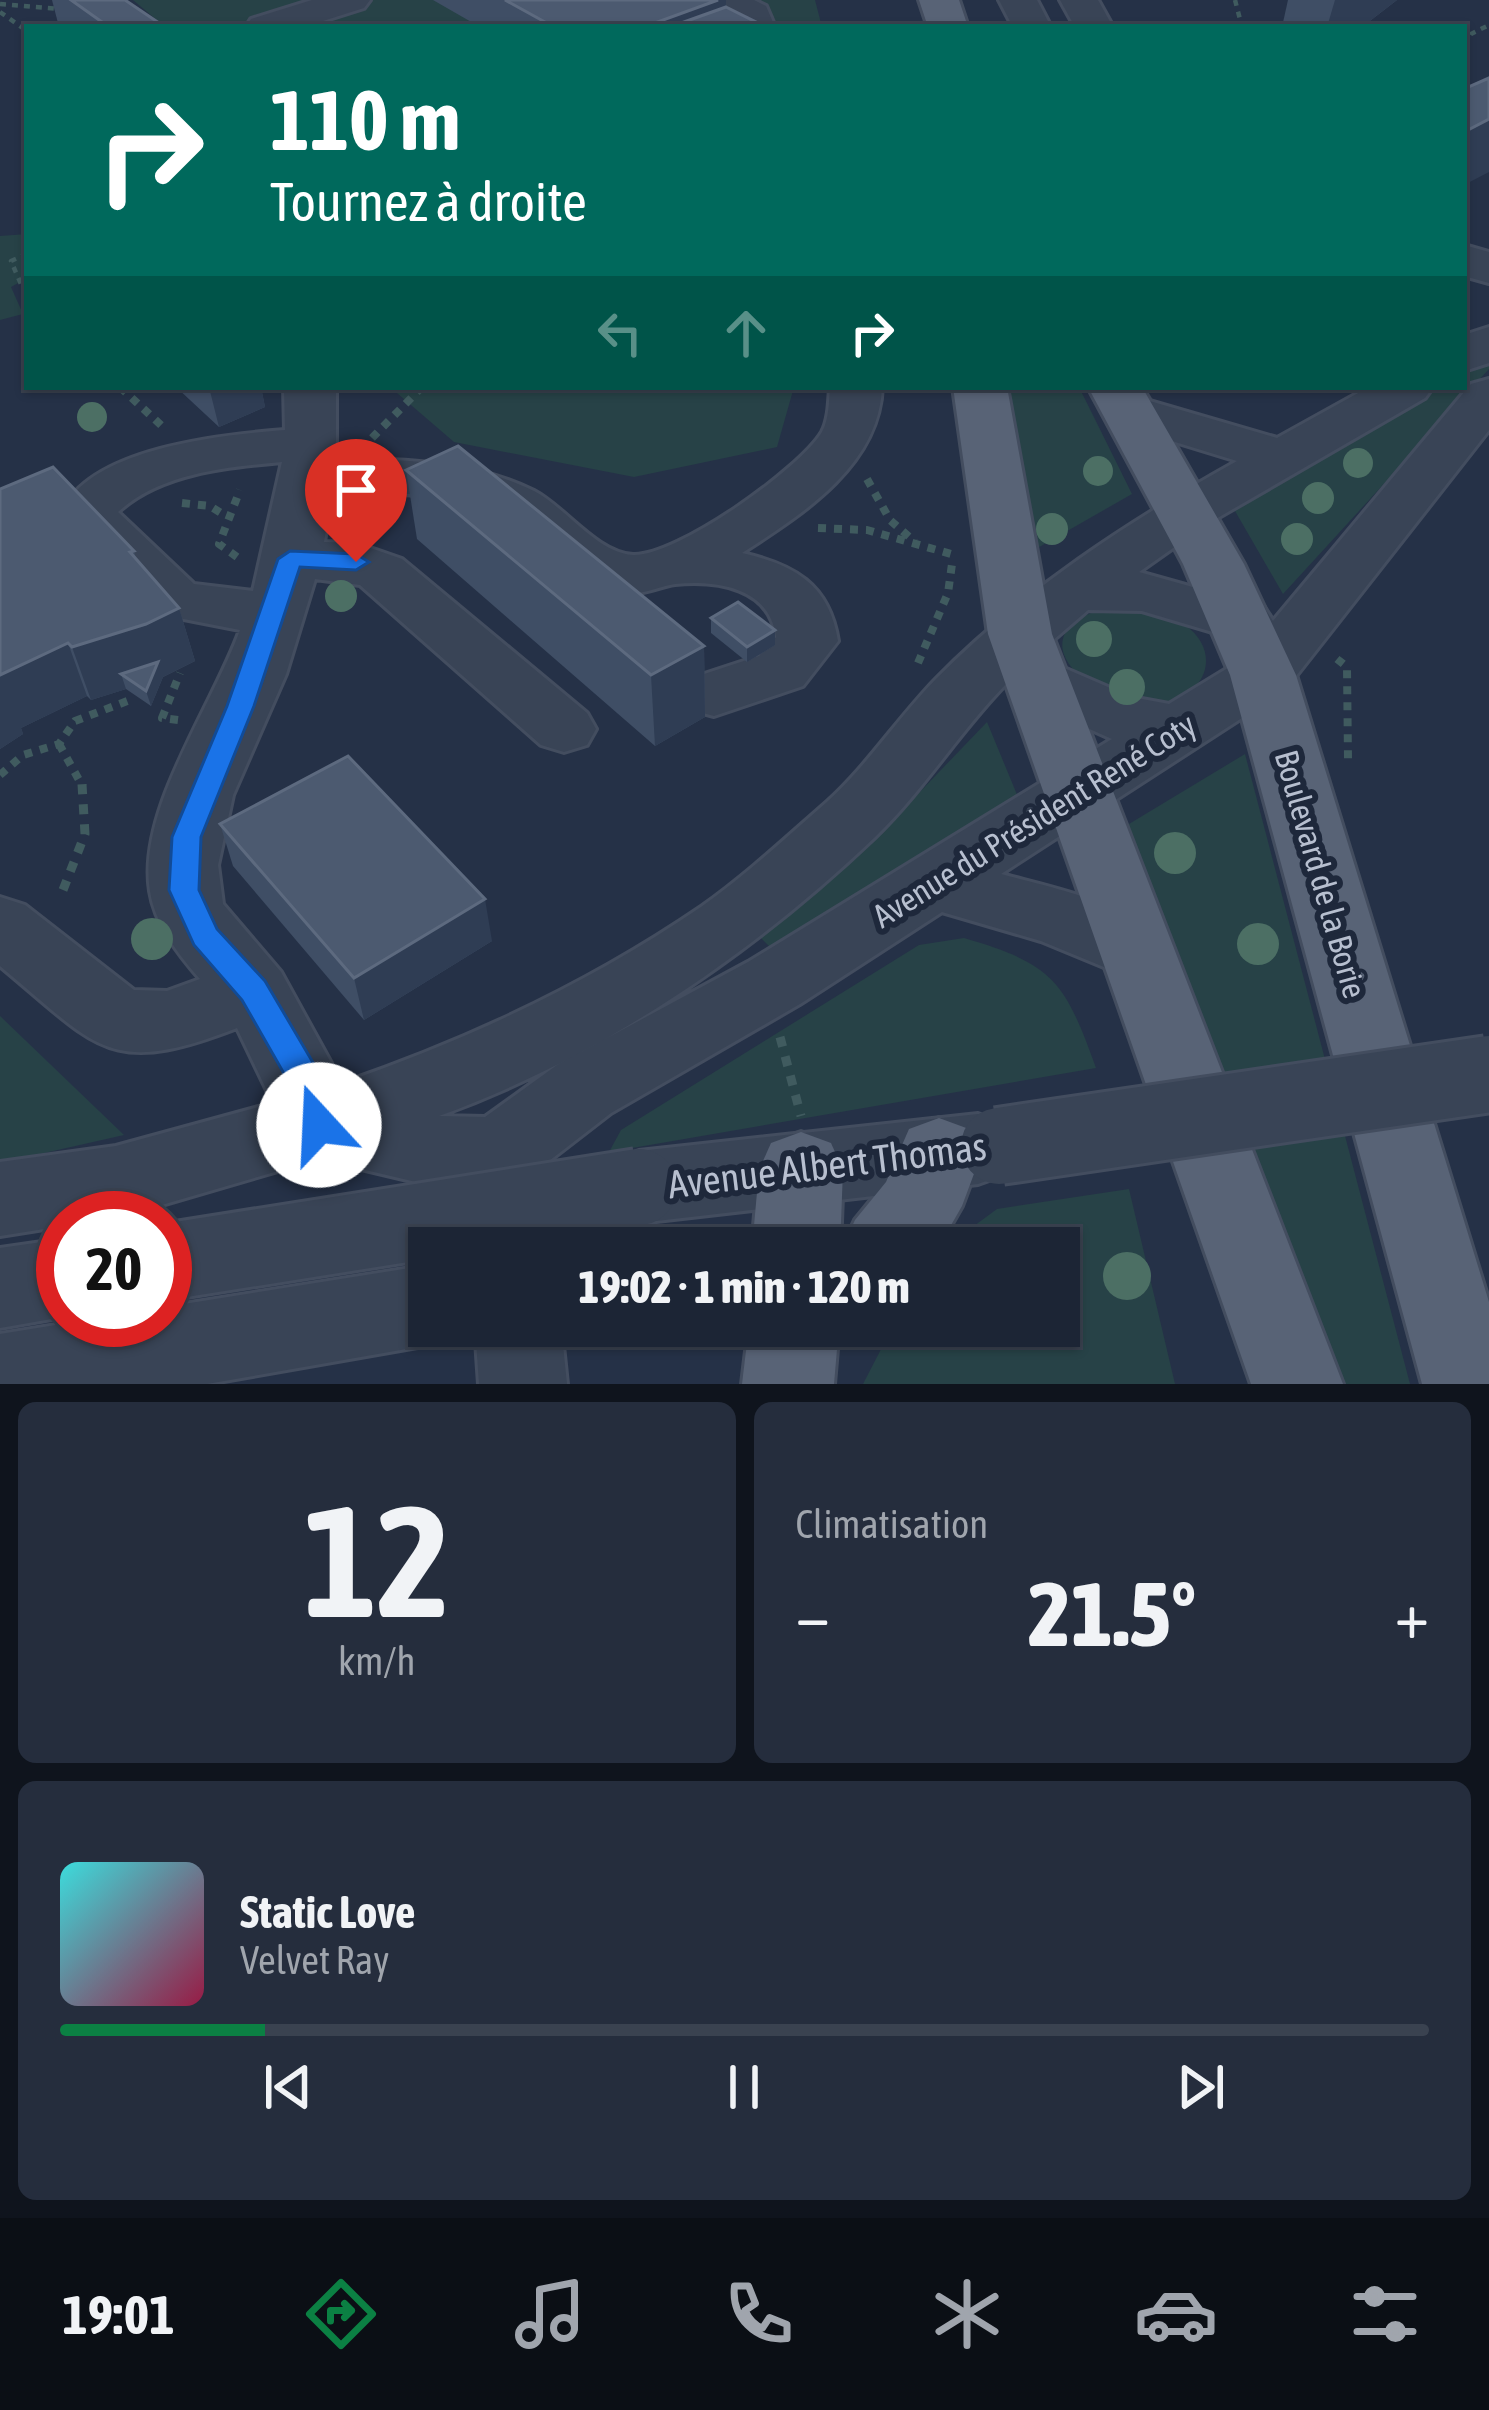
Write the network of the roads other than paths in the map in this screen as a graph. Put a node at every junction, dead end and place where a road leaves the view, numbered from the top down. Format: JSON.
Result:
{"nodes":[{"id":1,"x":725,"y":0,"type":"edge"},
{"id":2,"x":346,"y":1,"type":"edge"},
{"id":3,"x":274,"y":24,"type":"edge"},
{"id":4,"x":378,"y":24,"type":"edge"},
{"id":5,"x":755,"y":24,"type":"edge"},
{"id":6,"x":981,"y":390,"type":"edge"},
{"id":7,"x":1402,"y":390,"type":"edge"},
{"id":8,"x":1489,"y":395,"type":"edge"},
{"id":9,"x":1122,"y":399,"type":"edge"},
{"id":10,"x":850,"y":413,"type":"edge"},
{"id":11,"x":317,"y":446,"type":"edge"},
{"id":12,"x":1281,"y":456,"type":"junction"},
{"id":13,"x":1187,"y":512,"type":"junction"},
{"id":14,"x":702,"y":552,"type":"junction"},
{"id":15,"x":269,"y":577,"type":"junction"},
{"id":16,"x":1017,"y":603,"type":"junction"},
{"id":17,"x":1253,"y":648,"type":"junction"},
{"id":18,"x":714,"y":694,"type":"dead end"},
{"id":19,"x":1179,"y":728,"type":"junction"},
{"id":20,"x":564,"y":729,"type":"dead end"},
{"id":21,"x":1077,"y":794,"type":"junction"},
{"id":22,"x":936,"y":884,"type":"junction"},
{"id":23,"x":0,"y":925,"type":"edge"},
{"id":24,"x":1133,"y":950,"type":"junction"},
{"id":25,"x":253,"y":990,"type":"junction"},
{"id":26,"x":1180,"y":1068,"type":"junction"},
{"id":27,"x":477,"y":1070,"type":"junction"},
{"id":28,"x":1489,"y":1074,"type":"edge"},
{"id":29,"x":319,"y":1125,"type":"junction"},
{"id":30,"x":969,"y":1150,"type":"junction"},
{"id":31,"x":499,"y":1153,"type":"junction"},
{"id":32,"x":801,"y":1182,"type":"edge"},
{"id":33,"x":0,"y":1199,"type":"edge"},
{"id":34,"x":511,"y":1227,"type":"edge"},
{"id":35,"x":902,"y":1227,"type":"edge"},
{"id":36,"x":192,"y":1258,"type":"edge"},
{"id":37,"x":36,"y":1282,"type":"edge"},
{"id":38,"x":0,"y":1288,"type":"edge"},
{"id":39,"x":408,"y":1309,"type":"edge"},
{"id":40,"x":520,"y":1347,"type":"edge"},
{"id":41,"x":0,"y":1377,"type":"edge"},
{"id":42,"x":523,"y":1384,"type":"edge"},
{"id":43,"x":1251,"y":1384,"type":"edge"},
{"id":44,"x":1297,"y":1384,"type":"edge"},
{"id":45,"x":1468,"y":1384,"type":"edge"}],
"edges":[{"from":1,"to":5,"type":"street"},
{"from":2,"to":3,"type":"street"},
{"from":2,"to":4,"type":"street"},
{"from":6,"to":16,"type":"main road"},
{"from":7,"to":12,"type":"street"},
{"from":8,"to":17,"type":"street","name":"Avenue du Président René Coty"},
{"from":9,"to":12,"type":"street"},
{"from":9,"to":13,"type":"main road","name":"Boulevard de la Borie"},
{"from":10,"to":14,"type":"street"},
{"from":11,"to":14,"type":"street"},
{"from":11,"to":15,"type":"street"},
{"from":11,"to":15,"type":"street"},
{"from":12,"to":13,"type":"street"},
{"from":13,"to":16,"type":"street"},
{"from":13,"to":17,"type":"main road","name":"Boulevard de la Borie"},
{"from":14,"to":18,"type":"street"},
{"from":15,"to":20,"type":"street"},
{"from":15,"to":25,"type":"street"},
{"from":16,"to":17,"type":"street"},
{"from":16,"to":19,"type":"street"},
{"from":16,"to":21,"type":"main road"},
{"from":16,"to":27,"type":"street"},
{"from":17,"to":19,"type":"street","name":"Avenue du Président René Coty"},
{"from":17,"to":45,"type":"main road","name":"Boulevard de la Borie"},
{"from":19,"to":21,"type":"street","name":"Avenue du Président René Coty"},
{"from":21,"to":22,"type":"street","name":"Avenue du Président René Coty"},
{"from":21,"to":24,"type":"main road"},
{"from":22,"to":24,"type":"street"},
{"from":22,"to":31,"type":"street","name":"Avenue du Président René Coty"},
{"from":23,"to":25,"type":"street"},
{"from":24,"to":26,"type":"main road"},
{"from":25,"to":29,"type":"street"},
{"from":26,"to":43,"type":"main road"},
{"from":26,"to":44,"type":"main road"},
{"from":27,"to":29,"type":"street"},
{"from":27,"to":31,"type":"street"},
{"from":28,"to":30,"type":"street","name":"Avenue Albert Thomas","bridge":true},
{"from":29,"to":31,"type":"street"},
{"from":29,"to":33,"type":"street"},
{"from":30,"to":32,"type":"street","name":"Avenue Albert Thomas"},
{"from":30,"to":35,"type":"main road"},
{"from":31,"to":34,"type":"street"},
{"from":32,"to":36,"type":"street","name":"Avenue Albert Thomas","bridge":true},
{"from":37,"to":38,"type":"street"},
{"from":39,"to":41,"type":"street"},
{"from":40,"to":42,"type":"street"}]}
